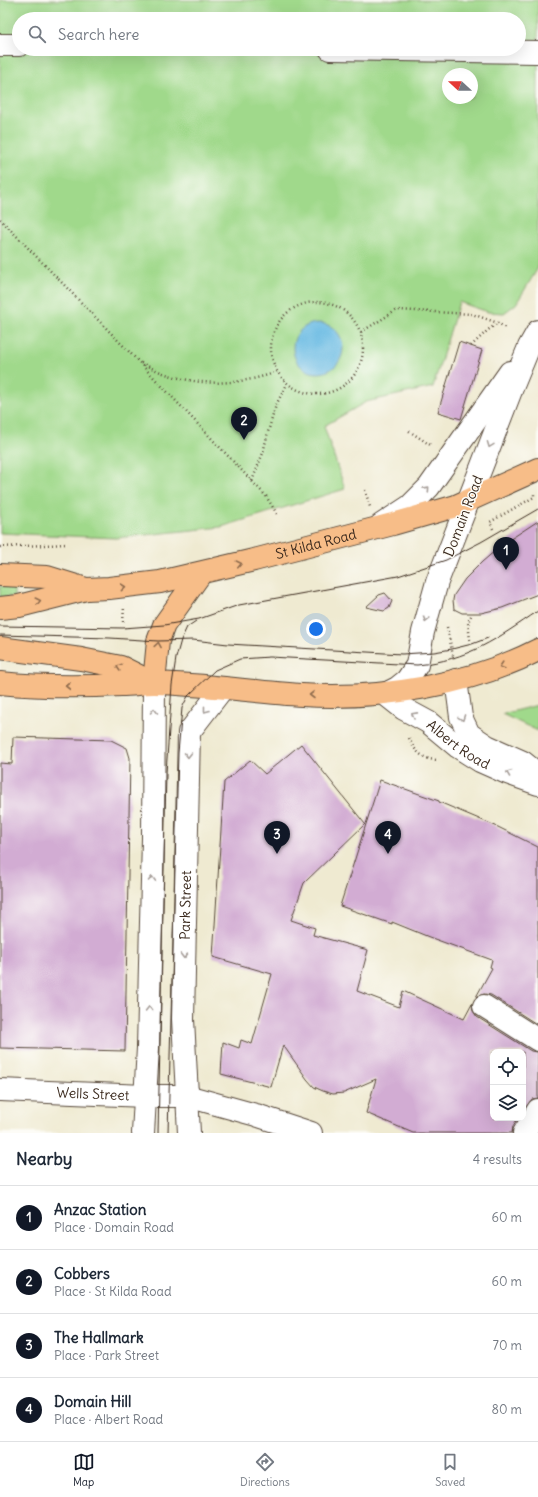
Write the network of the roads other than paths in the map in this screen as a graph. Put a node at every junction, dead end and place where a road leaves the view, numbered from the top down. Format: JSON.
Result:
{"nodes":[{"id":1,"x":0,"y":45,"type":"edge"},
{"id":2,"x":12,"y":45,"type":"edge"},
{"id":3,"x":526,"y":52,"type":"edge"},
{"id":4,"x":538,"y":52,"type":"edge"},
{"id":5,"x":533,"y":339,"type":"edge"},
{"id":6,"x":538,"y":470,"type":"edge"},
{"id":7,"x":470,"y":500,"type":"junction"},
{"id":8,"x":374,"y":529,"type":"junction"},
{"id":9,"x":201,"y":573,"type":"junction"},
{"id":10,"x":0,"y":575,"type":"edge"},
{"id":11,"x":86,"y":588,"type":"junction"},
{"id":12,"x":0,"y":608,"type":"edge"},
{"id":13,"x":0,"y":648,"type":"edge"},
{"id":14,"x":538,"y":650,"type":"edge"},
{"id":15,"x":456,"y":680,"type":"junction"},
{"id":16,"x":0,"y":683,"type":"edge"},
{"id":17,"x":154,"y":683,"type":"junction"},
{"id":18,"x":223,"y":688,"type":"junction"},
{"id":19,"x":385,"y":694,"type":"junction"},
{"id":20,"x":538,"y":774,"type":"edge"},
{"id":21,"x":538,"y":784,"type":"edge"},
{"id":22,"x":484,"y":1006,"type":"dead end"},
{"id":23,"x":538,"y":1040,"type":"edge"},
{"id":24,"x":0,"y":1090,"type":"edge"},
{"id":25,"x":145,"y":1096,"type":"junction"},
{"id":26,"x":187,"y":1096,"type":"junction"},
{"id":27,"x":538,"y":1110,"type":"edge"},
{"id":28,"x":143,"y":1133,"type":"edge"},
{"id":29,"x":189,"y":1133,"type":"edge"},
{"id":30,"x":311,"y":1133,"type":"edge"},
{"id":31,"x":524,"y":1133,"type":"edge"}],
"edges":[{"from":1,"to":2,"type":"street"},
{"from":3,"to":4,"type":"street"},
{"from":5,"to":7,"type":"street","name":"Domain Road","one_way":true},
{"from":8,"to":5,"type":"street","one_way":true},
{"from":6,"to":7,"type":"main road","name":"St Kilda Road"},
{"from":7,"to":8,"type":"main road","name":"St Kilda Road"},
{"from":7,"to":19,"type":"street","name":"Domain Road","one_way":true},
{"from":9,"to":8,"type":"main road","name":"St Kilda Road","one_way":true},
{"from":11,"to":9,"type":"main road","name":"St Kilda Road","one_way":true},
{"from":17,"to":9,"type":"main road","one_way":true},
{"from":10,"to":11,"type":"main road","name":"St Kilda Road"},
{"from":12,"to":11,"type":"main road","name":"St Kilda Road","one_way":true},
{"from":17,"to":13,"type":"main road","one_way":true},
{"from":14,"to":15,"type":"main road","one_way":true},
{"from":15,"to":19,"type":"main road"},
{"from":15,"to":20,"type":"street","name":"Albert Road","one_way":true},
{"from":17,"to":16,"type":"main road","one_way":true},
{"from":17,"to":18,"type":"main road"},
{"from":25,"to":17,"type":"street","one_way":true},
{"from":19,"to":18,"type":"main road","one_way":true},
{"from":18,"to":26,"type":"street","name":"Park Street","one_way":true},
{"from":21,"to":19,"type":"street","name":"Albert Road","one_way":true},
{"from":22,"to":23,"type":"street"},
{"from":24,"to":25,"type":"street","name":"Wells Street"},
{"from":25,"to":26,"type":"street","name":"Wells Street"},
{"from":25,"to":28,"type":"street"},
{"from":26,"to":29,"type":"street","name":"Park Street"},
{"from":26,"to":30,"type":"street","name":"Wells Street"},
{"from":27,"to":31,"type":"street"}]}
